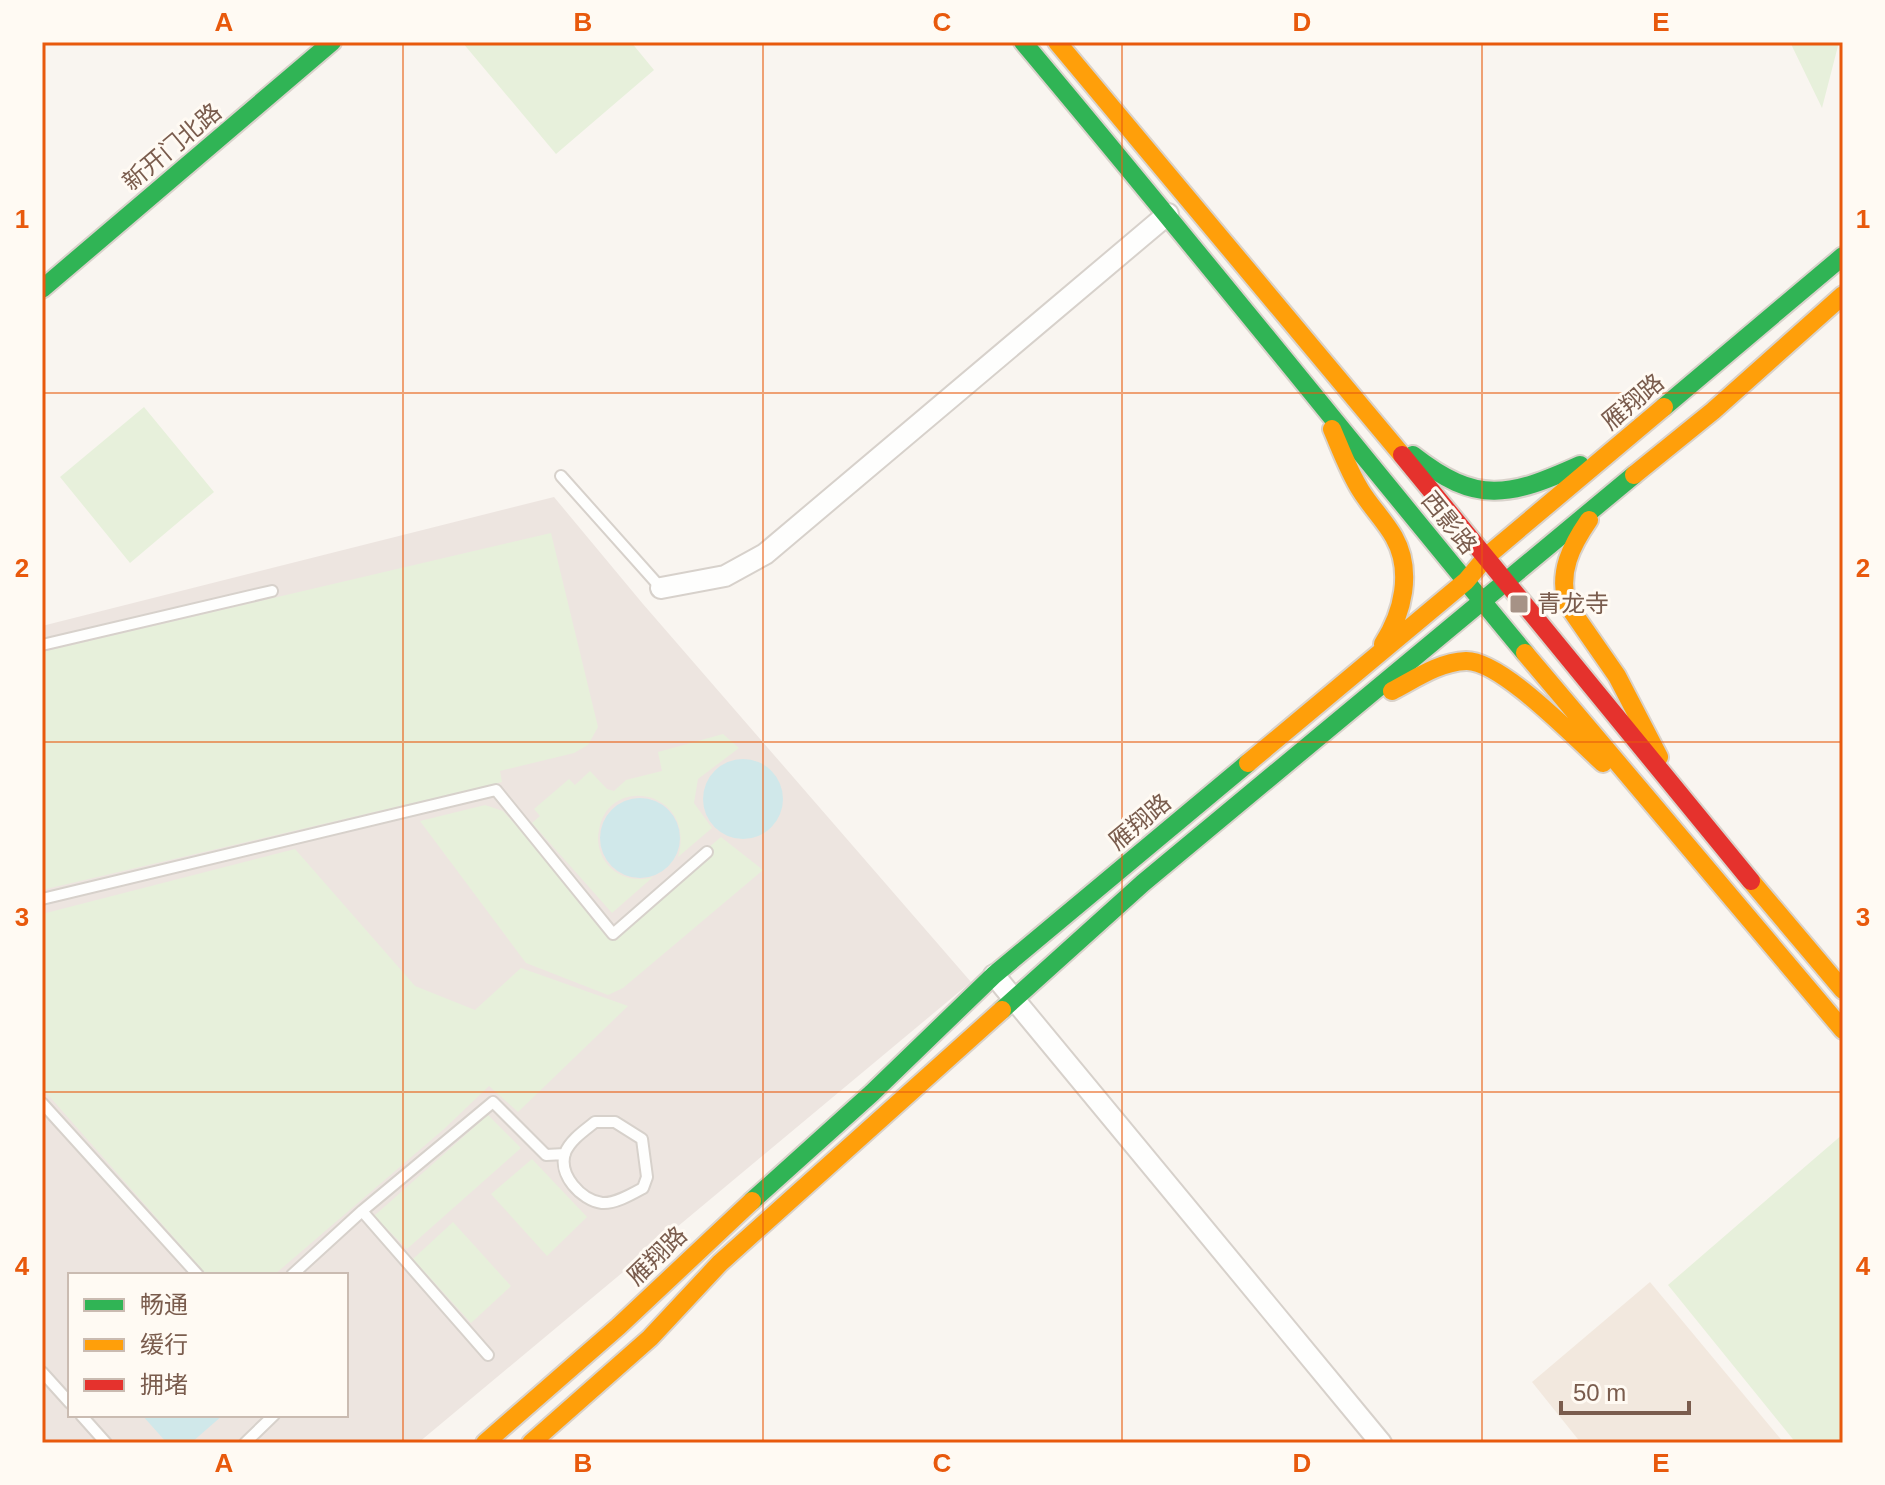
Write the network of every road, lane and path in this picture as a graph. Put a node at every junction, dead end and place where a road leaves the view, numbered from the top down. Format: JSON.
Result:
{"nodes":[{"id":1,"x":332,"y":42,"type":"edge"},
{"id":2,"x":1023,"y":42,"type":"edge"},
{"id":3,"x":1057,"y":42,"type":"edge"},
{"id":4,"x":1168,"y":214,"type":"junction"},
{"id":5,"x":1843,"y":256,"type":"edge"},
{"id":6,"x":42,"y":289,"type":"edge"},
{"id":7,"x":1843,"y":295,"type":"edge"},
{"id":8,"x":1324,"y":410,"type":"junction"},
{"id":9,"x":1380,"y":427,"type":"junction"},
{"id":10,"x":1616,"y":447,"type":"junction"},
{"id":11,"x":561,"y":476,"type":"dead end"},
{"id":12,"x":1606,"y":498,"type":"junction"},
{"id":13,"x":1487,"y":556,"type":"junction"},
{"id":14,"x":1506,"y":579,"type":"junction"},
{"id":15,"x":1466,"y":581,"type":"junction"},
{"id":16,"x":661,"y":588,"type":"joint"},
{"id":17,"x":272,"y":591,"type":"dead end"},
{"id":18,"x":1483,"y":600,"type":"junction"},
{"id":19,"x":42,"y":645,"type":"edge"},
{"id":20,"x":1372,"y":660,"type":"junction"},
{"id":21,"x":1323,"y":732,"type":"junction"},
{"id":22,"x":1676,"y":790,"type":"junction"},
{"id":23,"x":1653,"y":808,"type":"junction"},
{"id":24,"x":707,"y":852,"type":"dead end"},
{"id":25,"x":42,"y":899,"type":"edge"},
{"id":26,"x":994,"y":975,"type":"junction"},
{"id":27,"x":1843,"y":990,"type":"edge"},
{"id":28,"x":1013,"y":998,"type":"junction"},
{"id":29,"x":1843,"y":1030,"type":"edge"},
{"id":30,"x":42,"y":1103,"type":"edge"},
{"id":31,"x":565,"y":1154,"type":"junction"},
{"id":32,"x":362,"y":1211,"type":"junction"},
{"id":33,"x":196,"y":1273,"type":"edge"},
{"id":34,"x":294,"y":1273,"type":"edge"},
{"id":35,"x":488,"y":1355,"type":"dead end"},
{"id":36,"x":42,"y":1372,"type":"edge"},
{"id":37,"x":68,"y":1401,"type":"edge"},
{"id":38,"x":83,"y":1417,"type":"edge"},
{"id":39,"x":272,"y":1417,"type":"edge"},
{"id":40,"x":106,"y":1443,"type":"edge"},
{"id":41,"x":245,"y":1443,"type":"edge"},
{"id":42,"x":485,"y":1443,"type":"edge"},
{"id":43,"x":531,"y":1443,"type":"edge"},
{"id":44,"x":1381,"y":1443,"type":"edge"}],
"edges":[{"from":1,"to":6,"type":"main road","name":"新开门北路"},
{"from":2,"to":4,"type":"main road","name":"西影路"},
{"from":3,"to":9,"type":"main road","name":"西影路"},
{"from":4,"to":8,"type":"main road","name":"西影路"},
{"from":4,"to":16,"type":"street"},
{"from":5,"to":10,"type":"main road","name":"雁翔路"},
{"from":7,"to":12,"type":"main road","name":"雁翔路"},
{"from":8,"to":15,"type":"main road","name":"西影路"},
{"from":8,"to":20,"type":"main road"},
{"from":9,"to":10,"type":"main road"},
{"from":9,"to":13,"type":"main road","name":"西影路"},
{"from":10,"to":13,"type":"main road","name":"雁翔路"},
{"from":11,"to":16,"type":"lane"},
{"from":12,"to":14,"type":"main road","name":"雁翔路"},
{"from":12,"to":22,"type":"main road"},
{"from":13,"to":14,"type":"main road","name":"西影路"},
{"from":13,"to":15,"type":"main road","name":"雁翔路"},
{"from":14,"to":18,"type":"main road","name":"雁翔路"},
{"from":14,"to":22,"type":"main road","name":"西影路"},
{"from":15,"to":18,"type":"main road","name":"西影路"},
{"from":15,"to":20,"type":"main road","name":"雁翔路"},
{"from":17,"to":19,"type":"lane"},
{"from":18,"to":21,"type":"main road","name":"雁翔路"},
{"from":18,"to":23,"type":"main road","name":"西影路"},
{"from":20,"to":26,"type":"main road","name":"雁翔路"},
{"from":21,"to":23,"type":"main road"},
{"from":21,"to":28,"type":"main road","name":"雁翔路"},
{"from":22,"to":27,"type":"main road","name":"西影路"},
{"from":23,"to":29,"type":"main road","name":"西影路"},
{"from":24,"to":25,"type":"lane"},
{"from":26,"to":28,"type":"street"},
{"from":26,"to":42,"type":"main road","name":"雁翔路"},
{"from":28,"to":43,"type":"main road","name":"雁翔路"},
{"from":28,"to":44,"type":"street"},
{"from":30,"to":33,"type":"lane"},
{"from":31,"to":31,"type":"lane"},
{"from":31,"to":32,"type":"lane"},
{"from":32,"to":34,"type":"lane"},
{"from":32,"to":35,"type":"lane"},
{"from":36,"to":37,"type":"lane"},
{"from":38,"to":40,"type":"lane"},
{"from":39,"to":41,"type":"lane"}]}
